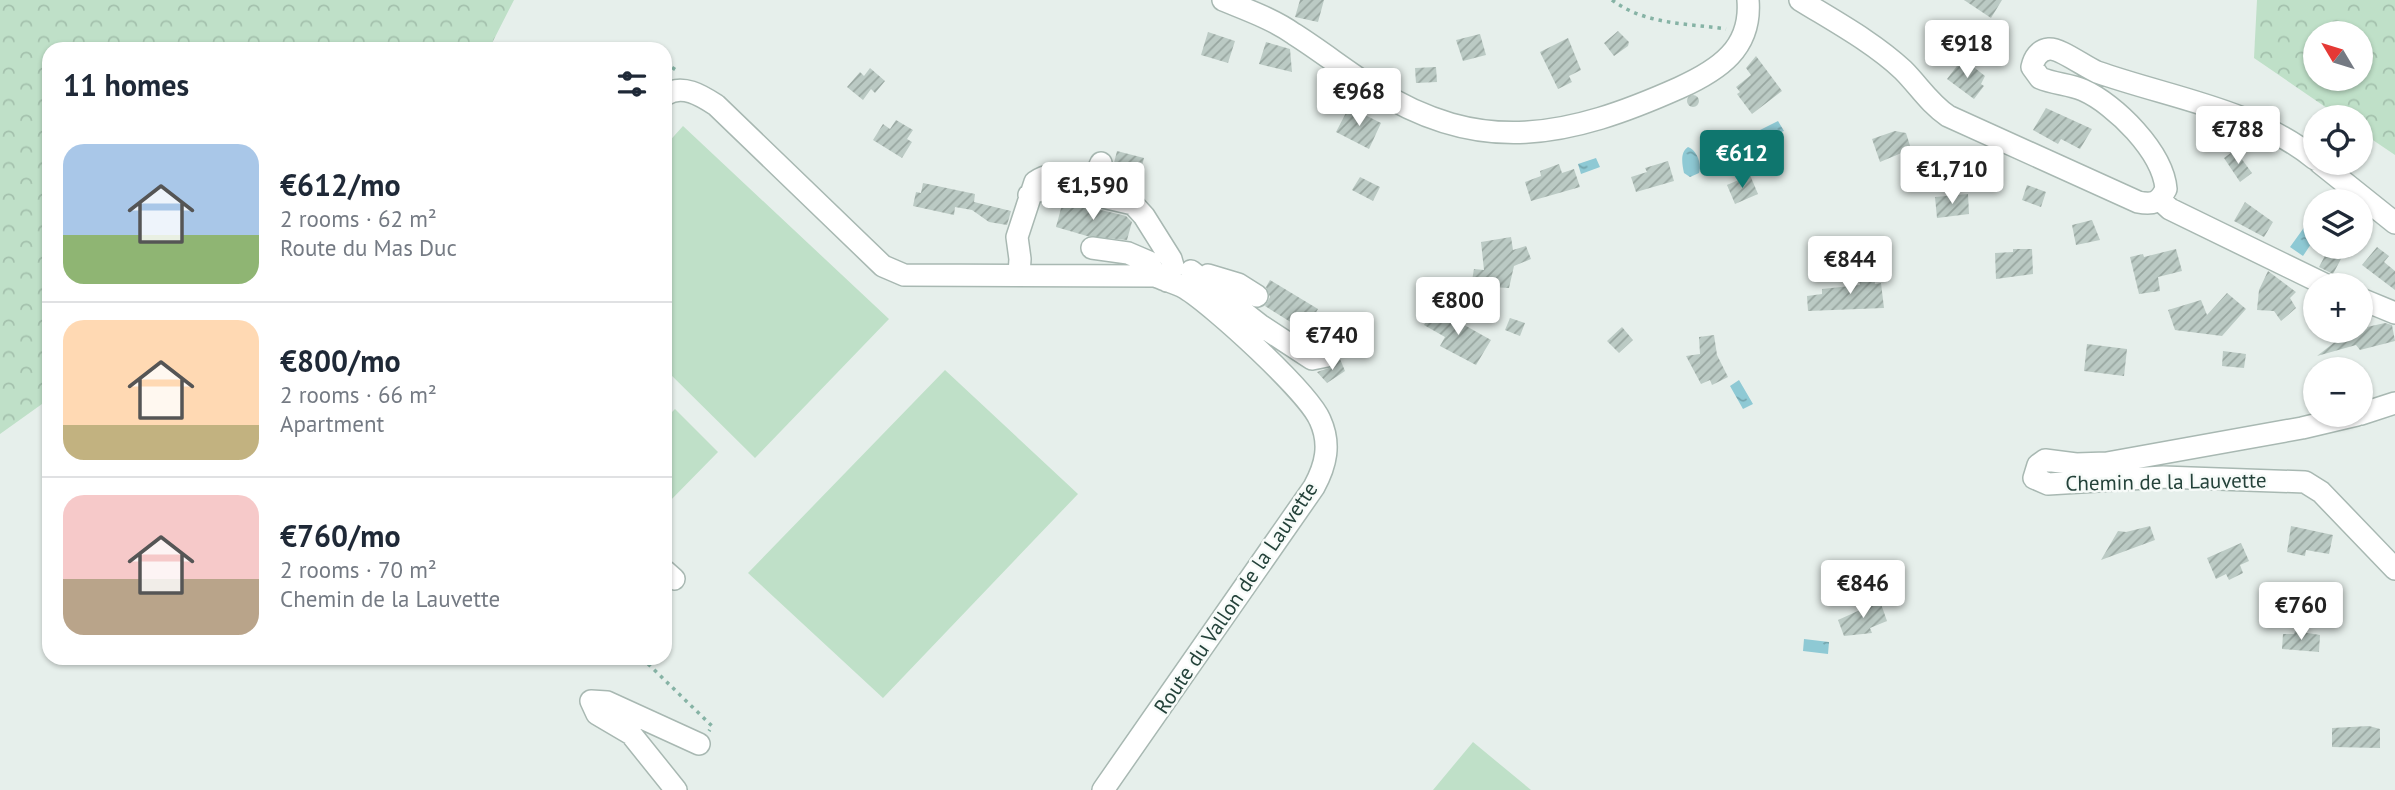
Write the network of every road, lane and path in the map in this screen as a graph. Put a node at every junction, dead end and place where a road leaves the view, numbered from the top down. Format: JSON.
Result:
{"nodes":[{"id":1,"x":1223,"y":0,"type":"edge"},
{"id":2,"x":1612,"y":0,"type":"edge"},
{"id":3,"x":1748,"y":0,"type":"edge"},
{"id":4,"x":1800,"y":0,"type":"edge"},
{"id":5,"x":1735,"y":30,"type":"dead end"},
{"id":6,"x":672,"y":91,"type":"edge"},
{"id":7,"x":2303,"y":151,"type":"edge"},
{"id":8,"x":1101,"y":163,"type":"dead end"},
{"id":9,"x":2335,"y":175,"type":"edge"},
{"id":10,"x":1029,"y":195,"type":"junction"},
{"id":11,"x":2160,"y":200,"type":"junction"},
{"id":12,"x":2395,"y":223,"type":"edge"},
{"id":13,"x":1092,"y":248,"type":"dead end"},
{"id":14,"x":1191,"y":271,"type":"junction"},
{"id":15,"x":2303,"y":274,"type":"edge"},
{"id":16,"x":1019,"y":275,"type":"junction"},
{"id":17,"x":1164,"y":280,"type":"junction"},
{"id":18,"x":1256,"y":296,"type":"dead end"},
{"id":19,"x":2373,"y":304,"type":"edge"},
{"id":20,"x":2395,"y":313,"type":"edge"},
{"id":21,"x":1327,"y":356,"type":"dead end"},
{"id":22,"x":2395,"y":403,"type":"edge"},
{"id":23,"x":2373,"y":410,"type":"edge"},
{"id":24,"x":2306,"y":427,"type":"edge"},
{"id":25,"x":2395,"y":569,"type":"edge"},
{"id":26,"x":649,"y":665,"type":"edge"},
{"id":27,"x":699,"y":744,"type":"joint"},
{"id":28,"x":676,"y":790,"type":"edge"},
{"id":29,"x":1104,"y":790,"type":"edge"}],
"edges":[{"from":1,"to":3,"type":"street"},
{"from":2,"to":5,"type":"path"},
{"from":4,"to":11,"type":"street"},
{"from":6,"to":16,"type":"street","name":"Route du Vallon de la Lauvette"},
{"from":7,"to":11,"type":"street"},
{"from":8,"to":10,"type":"street"},
{"from":9,"to":12,"type":"street"},
{"from":10,"to":16,"type":"street"},
{"from":10,"to":17,"type":"street"},
{"from":11,"to":15,"type":"street"},
{"from":13,"to":17,"type":"street"},
{"from":14,"to":17,"type":"street"},
{"from":14,"to":18,"type":"street"},
{"from":14,"to":21,"type":"street"},
{"from":16,"to":17,"type":"street","name":"Route du Vallon de la Lauvette"},
{"from":17,"to":29,"type":"street","name":"Route du Vallon de la Lauvette"},
{"from":19,"to":20,"type":"street"},
{"from":22,"to":23,"type":"street","name":"Chemin de la Lauvette"},
{"from":24,"to":25,"type":"street","name":"Chemin de la Lauvette"},
{"from":26,"to":27,"type":"path"},
{"from":27,"to":28,"type":"street"}]}
